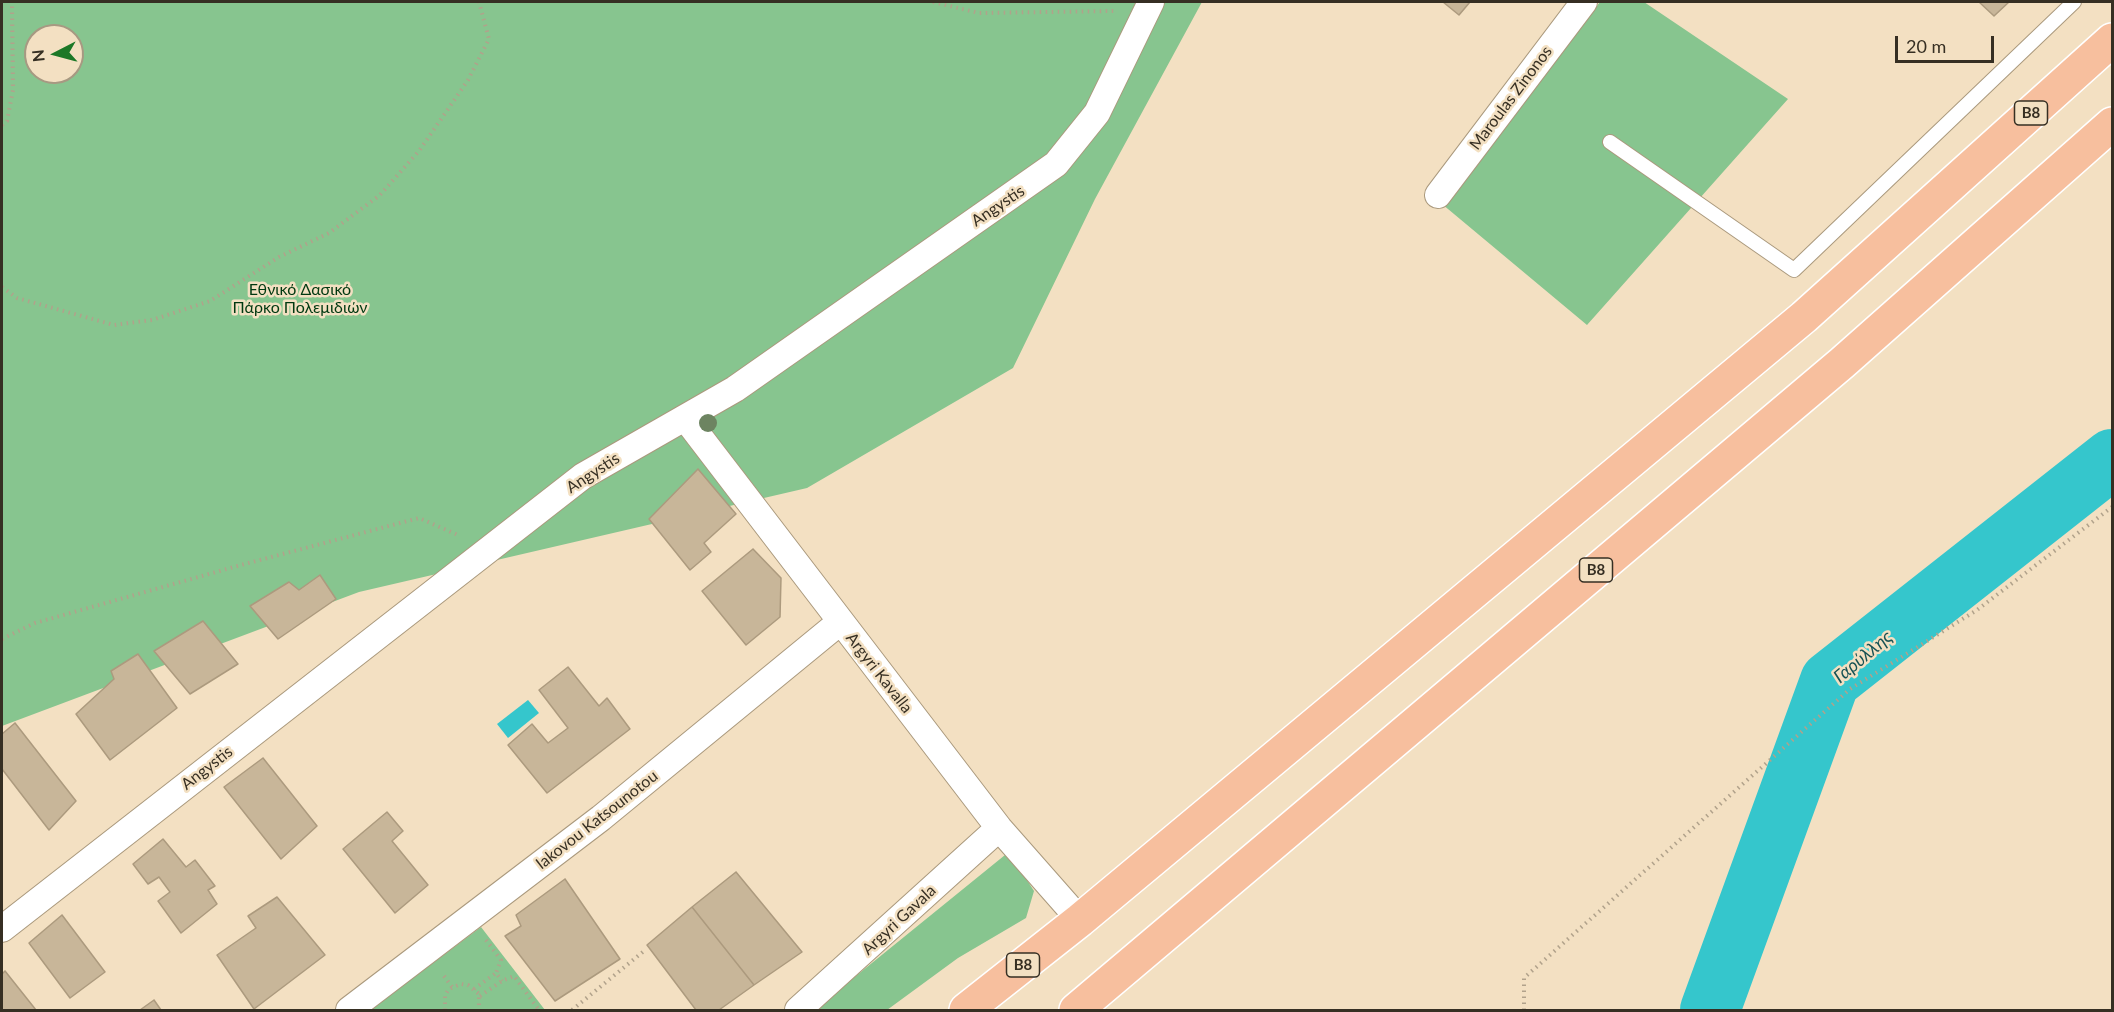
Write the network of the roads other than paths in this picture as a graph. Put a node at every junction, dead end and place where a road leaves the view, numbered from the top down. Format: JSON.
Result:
{"nodes":[{"id":1,"x":1584,"y":2,"type":"edge"},
{"id":2,"x":2074,"y":2,"type":"edge"},
{"id":3,"x":1149,"y":6,"type":"edge"},
{"id":4,"x":2112,"y":40,"type":"edge"},
{"id":5,"x":2112,"y":124,"type":"edge"},
{"id":6,"x":1610,"y":141,"type":"dead end"},
{"id":7,"x":1438,"y":195,"type":"dead end"},
{"id":8,"x":686,"y":419,"type":"junction"},
{"id":9,"x":840,"y":622,"type":"junction"},
{"id":10,"x":999,"y":828,"type":"junction"},
{"id":11,"x":1080,"y":920,"type":"junction"},
{"id":12,"x":2,"y":929,"type":"edge"},
{"id":13,"x":349,"y":1011,"type":"edge"},
{"id":14,"x":798,"y":1011,"type":"edge"},
{"id":15,"x":966,"y":1011,"type":"edge"},
{"id":16,"x":1076,"y":1011,"type":"edge"}],
"edges":[{"from":1,"to":7,"type":"street","name":"Maroulas Zinonos"},
{"from":2,"to":6,"type":"lane"},
{"from":3,"to":8,"type":"street","name":"Angystis"},
{"from":4,"to":11,"type":"main road","number":"B8"},
{"from":5,"to":16,"type":"main road","number":"B8"},
{"from":8,"to":9,"type":"street","name":"Argyri Kavalla"},
{"from":8,"to":12,"type":"street","name":"Angystis"},
{"from":9,"to":10,"type":"street","name":"Argyri Kavalla"},
{"from":9,"to":13,"type":"street","name":"Iakovou Katsounotou"},
{"from":10,"to":11,"type":"street","name":"Argyri Kavalla"},
{"from":10,"to":14,"type":"street","name":"Argyri Gavala"},
{"from":11,"to":15,"type":"main road","number":"B8"}]}
